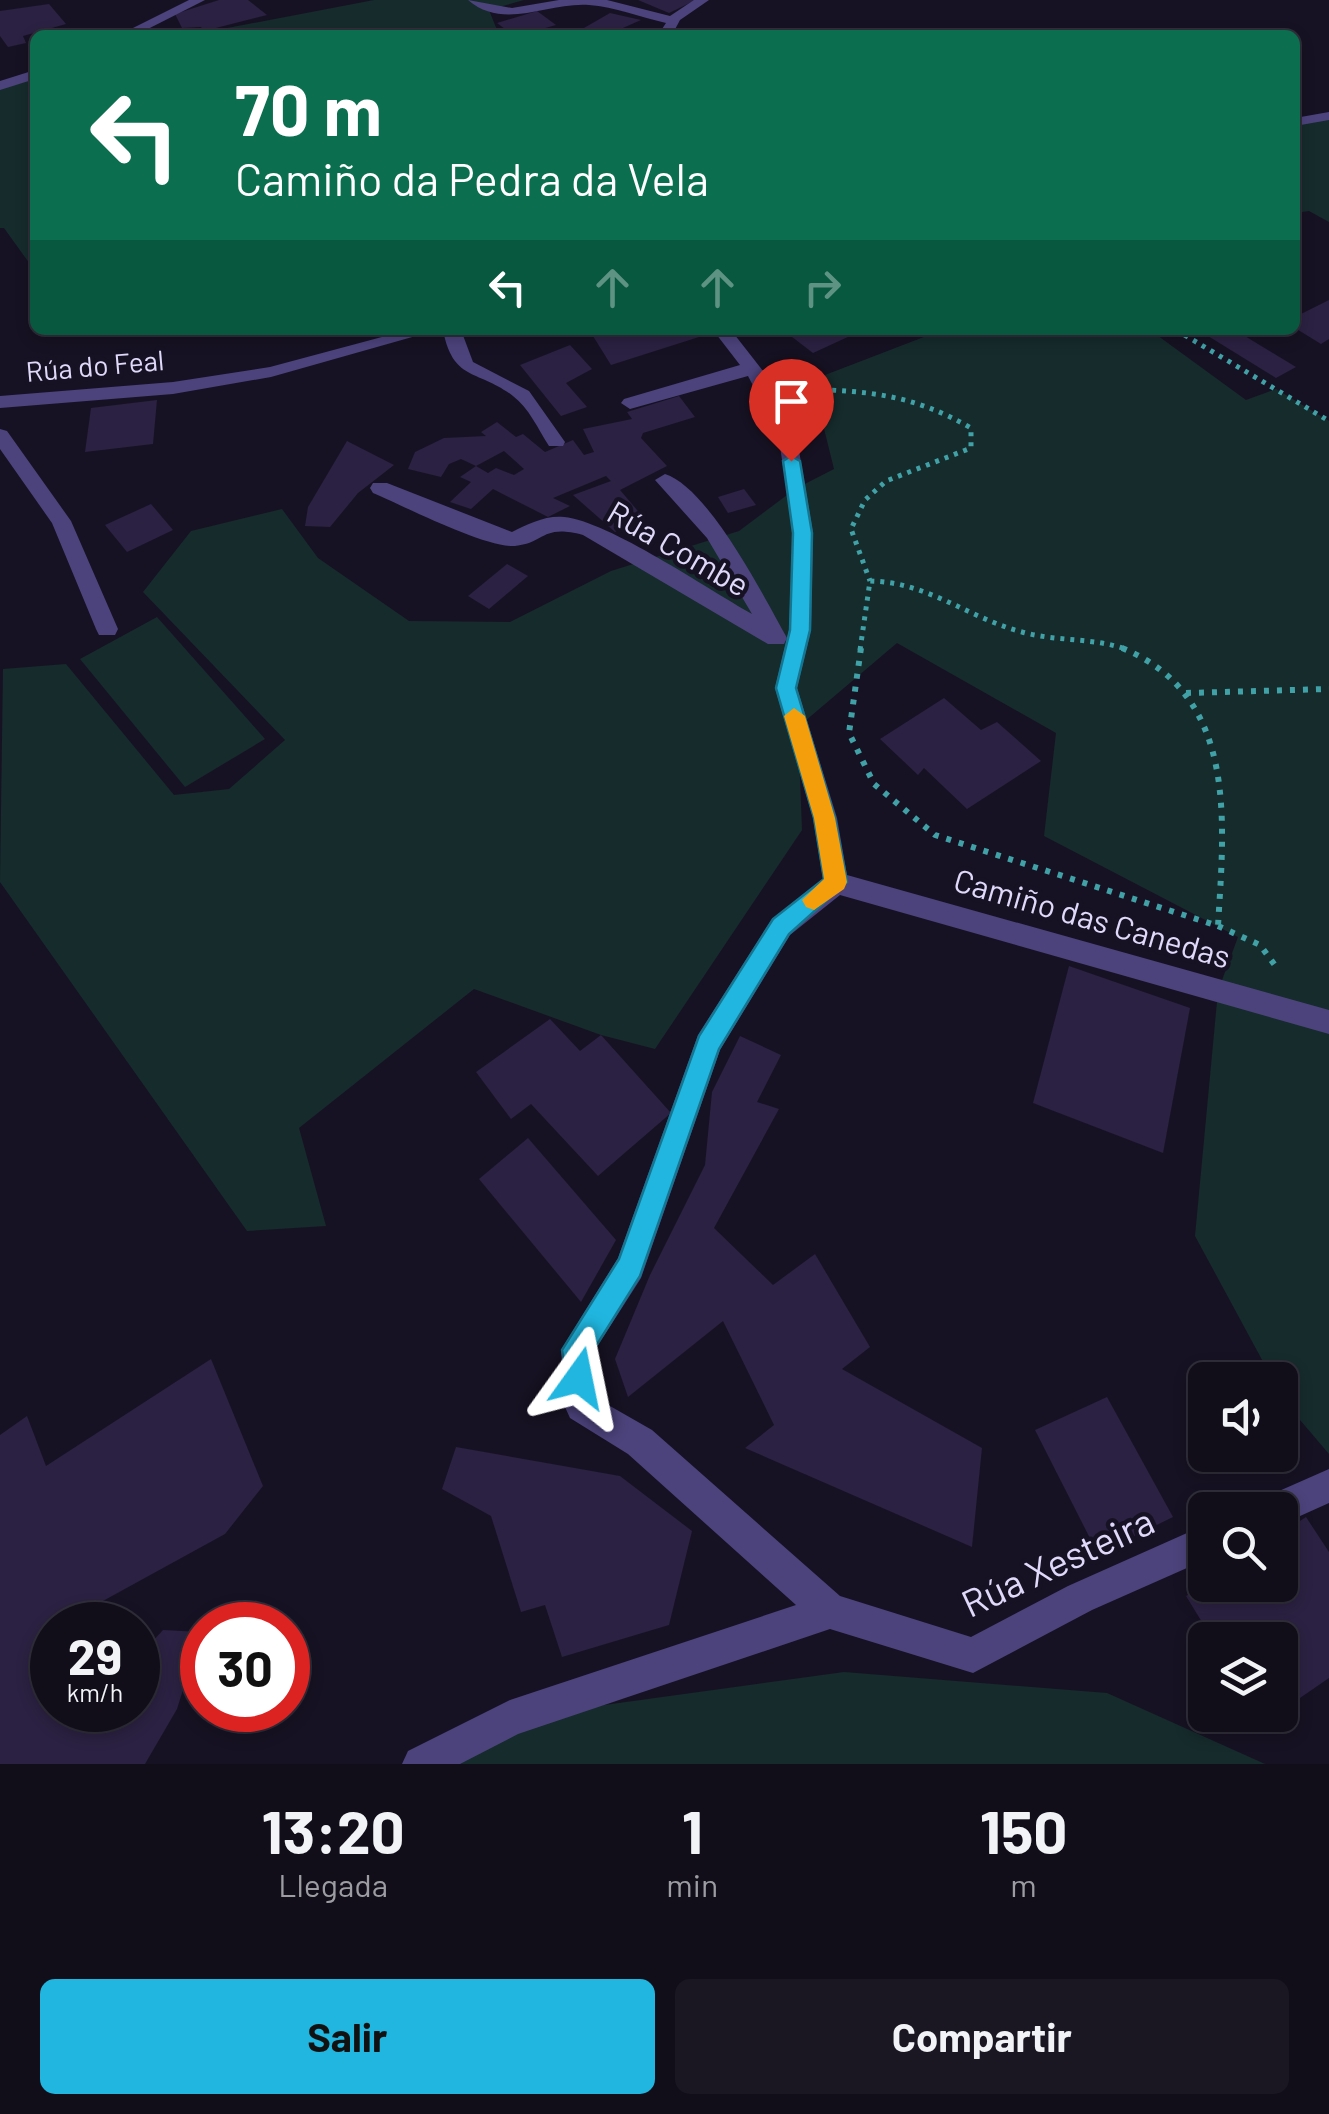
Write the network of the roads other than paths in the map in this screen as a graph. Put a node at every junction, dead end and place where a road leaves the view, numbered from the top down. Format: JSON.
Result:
{"nodes":[{"id":1,"x":199,"y":0,"type":"edge"},
{"id":2,"x":474,"y":0,"type":"edge"},
{"id":3,"x":705,"y":1,"type":"edge"},
{"id":4,"x":673,"y":20,"type":"junction"},
{"id":5,"x":136,"y":30,"type":"edge"},
{"id":6,"x":668,"y":30,"type":"edge"},
{"id":7,"x":30,"y":76,"type":"edge"},
{"id":8,"x":0,"y":86,"type":"edge"},
{"id":9,"x":1329,"y":116,"type":"edge"},
{"id":10,"x":1300,"y":121,"type":"edge"},
{"id":11,"x":409,"y":335,"type":"edge"},
{"id":12,"x":453,"y":335,"type":"edge"},
{"id":13,"x":726,"y":335,"type":"edge"},
{"id":14,"x":754,"y":372,"type":"junction"},
{"id":15,"x":0,"y":402,"type":"edge"},
{"id":16,"x":630,"y":403,"type":"dead end"},
{"id":17,"x":0,"y":435,"type":"edge"},
{"id":18,"x":556,"y":442,"type":"dead end"},
{"id":19,"x":664,"y":480,"type":"dead end"},
{"id":20,"x":380,"y":488,"type":"dead end"},
{"id":21,"x":107,"y":629,"type":"dead end"},
{"id":22,"x":776,"y":638,"type":"junction"},
{"id":23,"x":792,"y":665,"type":"junction"},
{"id":24,"x":836,"y":882,"type":"junction"},
{"id":25,"x":1329,"y":1022,"type":"edge"},
{"id":26,"x":1329,"y":1486,"type":"edge"},
{"id":27,"x":1298,"y":1500,"type":"edge"},
{"id":28,"x":1188,"y":1550,"type":"edge"},
{"id":29,"x":830,"y":1611,"type":"junction"},
{"id":30,"x":420,"y":1764,"type":"edge"}],
"edges":[{"from":1,"to":5,"type":"street"},
{"from":2,"to":4,"type":"street"},
{"from":3,"to":4,"type":"street"},
{"from":4,"to":6,"type":"street"},
{"from":7,"to":8,"type":"street"},
{"from":9,"to":10,"type":"street"},
{"from":11,"to":15,"type":"street","name":"Rúa do Feal"},
{"from":12,"to":18,"type":"street"},
{"from":13,"to":14,"type":"street"},
{"from":14,"to":16,"type":"street"},
{"from":14,"to":23,"type":"street"},
{"from":17,"to":21,"type":"street"},
{"from":19,"to":22,"type":"street","name":"Rúa Combe"},
{"from":20,"to":22,"type":"street","name":"Rúa Combe"},
{"from":22,"to":23,"type":"street","name":"Rúa Combe"},
{"from":23,"to":24,"type":"street"},
{"from":24,"to":25,"type":"street","name":"Camiño das Canedas"},
{"from":24,"to":29,"type":"street"},
{"from":26,"to":27,"type":"street"},
{"from":28,"to":29,"type":"street","name":"Rúa Xesteira"},
{"from":29,"to":30,"type":"street"}]}
